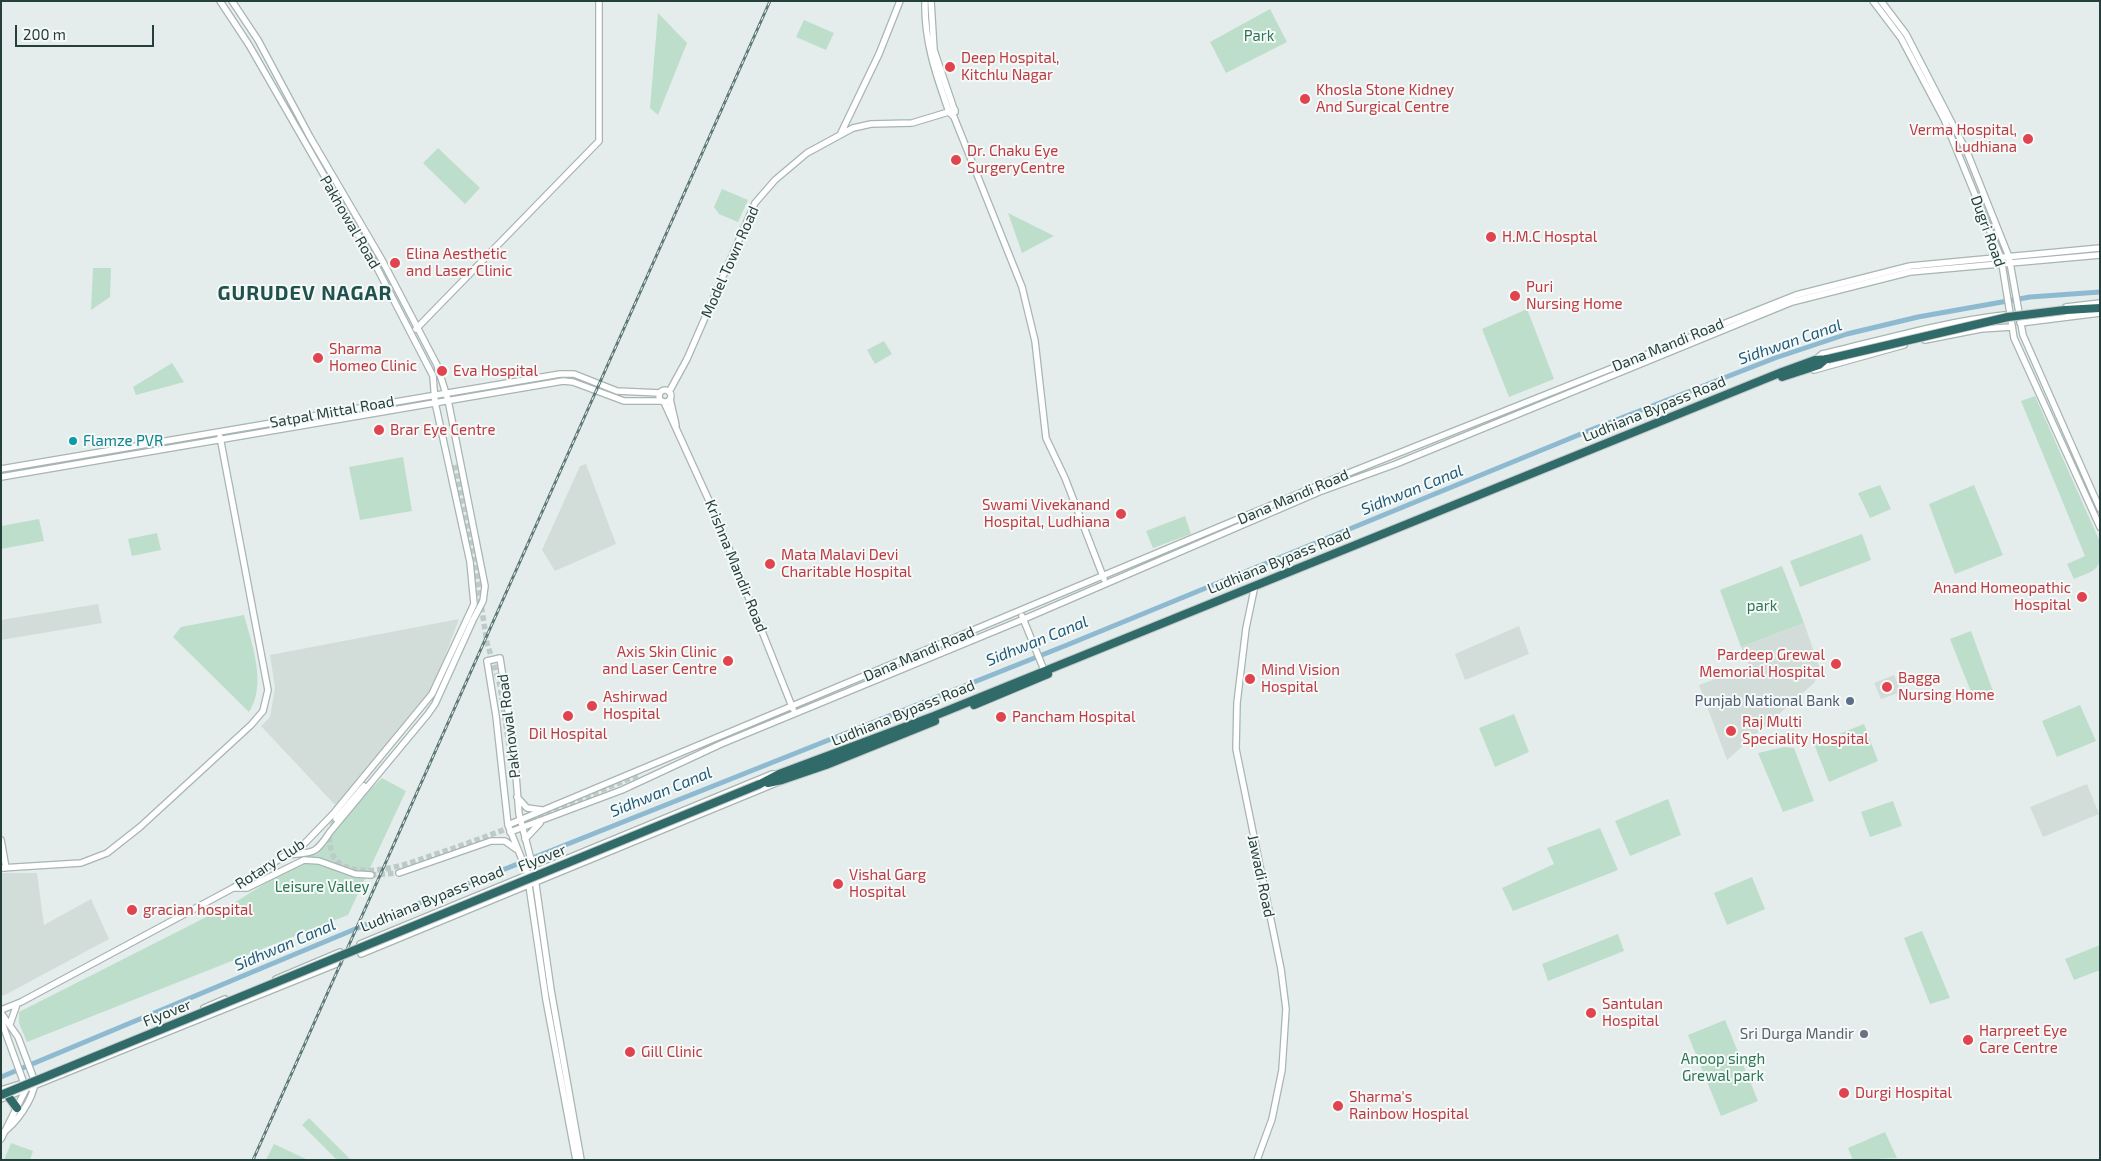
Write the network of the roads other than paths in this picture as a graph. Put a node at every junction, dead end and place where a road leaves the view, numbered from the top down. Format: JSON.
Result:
{"nodes":[{"id":1,"x":220,"y":1,"type":"edge"},
{"id":2,"x":232,"y":1,"type":"edge"},
{"id":3,"x":600,"y":1,"type":"edge"},
{"id":4,"x":900,"y":1,"type":"edge"},
{"id":5,"x":925,"y":1,"type":"edge"},
{"id":6,"x":931,"y":1,"type":"edge"},
{"id":7,"x":1873,"y":1,"type":"edge"},
{"id":8,"x":1881,"y":1,"type":"edge"},
{"id":9,"x":953,"y":113,"type":"junction"},
{"id":10,"x":841,"y":133,"type":"junction"},
{"id":11,"x":2100,"y":248,"type":"edge"},
{"id":12,"x":2100,"y":254,"type":"edge"},
{"id":13,"x":2010,"y":260,"type":"junction"},
{"id":14,"x":2001,"y":261,"type":"junction"},
{"id":15,"x":2100,"y":303,"type":"edge"},
{"id":16,"x":2100,"y":308,"type":"edge"},
{"id":17,"x":2017,"y":312,"type":"junction"},
{"id":18,"x":2010,"y":313,"type":"junction"},
{"id":19,"x":2100,"y":313,"type":"edge"},
{"id":20,"x":2020,"y":323,"type":"junction"},
{"id":21,"x":2011,"y":326,"type":"junction"},
{"id":22,"x":418,"y":328,"type":"junction"},
{"id":23,"x":412,"y":334,"type":"junction"},
{"id":24,"x":1827,"y":359,"type":"junction"},
{"id":25,"x":1815,"y":360,"type":"junction"},
{"id":26,"x":1806,"y":370,"type":"junction"},
{"id":27,"x":447,"y":393,"type":"junction"},
{"id":28,"x":434,"y":394,"type":"junction"},
{"id":29,"x":666,"y":399,"type":"junction"},
{"id":30,"x":448,"y":400,"type":"junction"},
{"id":31,"x":435,"y":402,"type":"junction"},
{"id":32,"x":220,"y":431,"type":"junction"},
{"id":33,"x":221,"y":441,"type":"junction"},
{"id":34,"x":1,"y":469,"type":"edge"},
{"id":35,"x":1,"y":478,"type":"edge"},
{"id":36,"x":2100,"y":508,"type":"edge"},
{"id":37,"x":2100,"y":527,"type":"edge"},
{"id":38,"x":1104,"y":580,"type":"junction"},
{"id":39,"x":1254,"y":590,"type":"junction"},
{"id":40,"x":474,"y":604,"type":"joint"},
{"id":41,"x":1020,"y":612,"type":"junction"},
{"id":42,"x":470,"y":618,"type":"junction"},
{"id":43,"x":1024,"y":619,"type":"junction"},
{"id":44,"x":1043,"y":666,"type":"junction"},
{"id":45,"x":432,"y":694,"type":"junction"},
{"id":46,"x":793,"y":710,"type":"junction"},
{"id":47,"x":648,"y":769,"type":"junction"},
{"id":48,"x":656,"y":774,"type":"junction"},
{"id":49,"x":638,"y":775,"type":"tunnel mouth"},
{"id":50,"x":780,"y":777,"type":"junction"},
{"id":51,"x":516,"y":795,"type":"junction"},
{"id":52,"x":515,"y":803,"type":"dead end"},
{"id":53,"x":548,"y":810,"type":"junction"},
{"id":54,"x":544,"y":820,"type":"junction"},
{"id":55,"x":335,"y":821,"type":"tunnel mouth"},
{"id":56,"x":518,"y":822,"type":"junction"},
{"id":57,"x":509,"y":828,"type":"junction"},
{"id":58,"x":522,"y":828,"type":"junction"},
{"id":59,"x":525,"y":839,"type":"junction"},
{"id":60,"x":1,"y":840,"type":"edge"},
{"id":61,"x":518,"y":851,"type":"junction"},
{"id":62,"x":286,"y":855,"type":"junction"},
{"id":63,"x":3,"y":868,"type":"edge"},
{"id":64,"x":535,"y":871,"type":"junction"},
{"id":65,"x":399,"y":873,"type":"tunnel mouth"},
{"id":66,"x":527,"y":873,"type":"junction"},
{"id":67,"x":371,"y":875,"type":"tunnel mouth"},
{"id":68,"x":536,"y":882,"type":"junction"},
{"id":69,"x":530,"y":884,"type":"junction"},
{"id":70,"x":233,"y":888,"type":"junction"},
{"id":71,"x":17,"y":1004,"type":"junction"},
{"id":72,"x":1,"y":1012,"type":"edge"},
{"id":73,"x":1,"y":1020,"type":"edge"},
{"id":74,"x":10,"y":1024,"type":"junction"},
{"id":75,"x":3,"y":1029,"type":"edge"},
{"id":76,"x":34,"y":1076,"type":"junction"},
{"id":77,"x":24,"y":1081,"type":"junction"},
{"id":78,"x":35,"y":1086,"type":"junction"},
{"id":79,"x":26,"y":1089,"type":"junction"},
{"id":80,"x":1,"y":1090,"type":"edge"},
{"id":81,"x":4,"y":1097,"type":"edge"},
{"id":82,"x":17,"y":1108,"type":"junction"},
{"id":83,"x":2,"y":1136,"type":"edge"},
{"id":84,"x":576,"y":1160,"type":"edge"},
{"id":85,"x":581,"y":1160,"type":"edge"},
{"id":86,"x":1257,"y":1160,"type":"edge"}],
"edges":[{"from":1,"to":23,"type":"street","name":"Pakhowal Road"},
{"from":2,"to":22,"type":"street","name":"Pakhowal Road"},
{"from":3,"to":22,"type":"street"},
{"from":4,"to":10,"type":"street"},
{"from":5,"to":9,"type":"street"},
{"from":6,"to":9,"type":"street"},
{"from":7,"to":14,"type":"street","name":"Dugri Road"},
{"from":8,"to":13,"type":"street","name":"Dugri Road"},
{"from":9,"to":10,"type":"street","name":"Model Town Road"},
{"from":9,"to":38,"type":"street"},
{"from":10,"to":29,"type":"street","name":"Model Town Road"},
{"from":11,"to":13,"type":"street","name":"Dana Mandi Road"},
{"from":12,"to":13,"type":"street"},
{"from":13,"to":14,"type":"street","name":"Dana Mandi Road"},
{"from":13,"to":17,"type":"street","name":"Dugri Road"},
{"from":14,"to":18,"type":"street","name":"Dugri Road"},
{"from":14,"to":38,"type":"street","name":"Dana Mandi Road"},
{"from":15,"to":17,"type":"street"},
{"from":16,"to":24,"type":"highway","bridge":true},
{"from":17,"to":18,"type":"street"},
{"from":17,"to":20,"type":"street","name":"Dugri Road"},
{"from":18,"to":21,"type":"street","name":"Dugri Road"},
{"from":18,"to":25,"type":"street"},
{"from":19,"to":20,"type":"street"},
{"from":20,"to":36,"type":"street","name":"Dugri Road"},
{"from":21,"to":26,"type":"street"},
{"from":21,"to":37,"type":"street","name":"Dugri Road"},
{"from":22,"to":23,"type":"street"},
{"from":22,"to":27,"type":"street","name":"Pakhowal Road"},
{"from":23,"to":28,"type":"street","name":"Pakhowal Road"},
{"from":24,"to":25,"type":"highway","name":"Ludhiana Bypass Road"},
{"from":24,"to":26,"type":"highway","name":"Ludhiana Bypass Road"},
{"from":25,"to":44,"type":"highway","name":"Ludhiana Bypass Road"},
{"from":26,"to":39,"type":"highway","name":"Ludhiana Bypass Road"},
{"from":27,"to":28,"type":"street","name":"Satpal Mittal Road"},
{"from":27,"to":29,"type":"street","name":"Satpal Mittal Road"},
{"from":27,"to":30,"type":"street","name":"Pakhowal Road"},
{"from":28,"to":31,"type":"street","name":"Pakhowal Road"},
{"from":28,"to":32,"type":"street","name":"Satpal Mittal Road"},
{"from":29,"to":30,"type":"street"},
{"from":29,"to":46,"type":"street","name":"Krishna Mandir Road"},
{"from":30,"to":31,"type":"street","name":"Satpal Mittal Road"},
{"from":30,"to":42,"type":"street","name":"Pakhowal Road"},
{"from":31,"to":33,"type":"street","name":"Satpal Mittal Road"},
{"from":31,"to":40,"type":"street","name":"Pakhowal Road"},
{"from":32,"to":33,"type":"street"},
{"from":32,"to":34,"type":"street","name":"Satpal Mittal Road"},
{"from":33,"to":35,"type":"street","name":"Satpal Mittal Road"},
{"from":33,"to":63,"type":"street"},
{"from":38,"to":41,"type":"street","name":"Dana Mandi Road"},
{"from":38,"to":43,"type":"street"},
{"from":39,"to":50,"type":"highway","name":"Ludhiana Bypass Road"},
{"from":39,"to":86,"type":"street","name":"Jawadi Road"},
{"from":40,"to":42,"type":"street","name":"Rotary Club"},
{"from":41,"to":43,"type":"street"},
{"from":41,"to":46,"type":"street","name":"Dana Mandi Road"},
{"from":42,"to":45,"type":"street","name":"Rotary Club"},
{"from":42,"to":62,"type":"street"},
{"from":43,"to":44,"type":"street"},
{"from":43,"to":46,"type":"street"},
{"from":44,"to":50,"type":"highway","name":"Ludhiana Bypass Road"},
{"from":45,"to":55,"type":"street"},
{"from":45,"to":62,"type":"street","name":"Rotary Club"},
{"from":46,"to":47,"type":"street","name":"Dana Mandi Road"},
{"from":46,"to":48,"type":"street"},
{"from":47,"to":48,"type":"street"},
{"from":47,"to":49,"type":"street"},
{"from":47,"to":53,"type":"street","name":"Dana Mandi Road"},
{"from":48,"to":54,"type":"street"},
{"from":50,"to":64,"type":"street","name":"Ludhiana Bypass Road"},
{"from":50,"to":68,"type":"street","name":"Ludhiana Bypass Road"},
{"from":50,"to":81,"type":"highway","name":"Flyover","bridge":true},
{"from":51,"to":53,"type":"street"},
{"from":51,"to":56,"type":"street","name":"Pakhowal Road"},
{"from":51,"to":57,"type":"street","name":"Pakhowal Road"},
{"from":52,"to":56,"type":"street"},
{"from":53,"to":56,"type":"street","name":"Dana Mandi Road"},
{"from":54,"to":58,"type":"street"},
{"from":54,"to":59,"type":"street"},
{"from":56,"to":57,"type":"street","name":"Dana Mandi Road"},
{"from":56,"to":58,"type":"street","name":"Pakhowal Road"},
{"from":57,"to":58,"type":"street"},
{"from":57,"to":61,"type":"street","name":"Pakhowal Road"},
{"from":58,"to":59,"type":"street","name":"Pakhowal Road"},
{"from":59,"to":64,"type":"street","name":"Pakhowal Road"},
{"from":60,"to":63,"type":"street"},
{"from":61,"to":65,"type":"street"},
{"from":61,"to":66,"type":"street","name":"Pakhowal Road"},
{"from":62,"to":70,"type":"street","name":"Rotary Club"},
{"from":64,"to":66,"type":"street","name":"Ludhiana Bypass Road"},
{"from":64,"to":68,"type":"street","name":"Pakhowal Road"},
{"from":66,"to":69,"type":"street","name":"Pakhowal Road"},
{"from":66,"to":69,"type":"street","name":"Ludhiana Bypass Road"},
{"from":67,"to":70,"type":"street"},
{"from":68,"to":69,"type":"street","name":"Ludhiana Bypass Road"},
{"from":68,"to":85,"type":"street","name":"Pakhowal Road"},
{"from":69,"to":84,"type":"street","name":"Pakhowal Road"},
{"from":70,"to":71,"type":"street","name":"Rotary Club"},
{"from":71,"to":72,"type":"street","name":"Rotary Club"},
{"from":71,"to":74,"type":"street"},
{"from":72,"to":74,"type":"street"},
{"from":73,"to":75,"type":"street"},
{"from":74,"to":76,"type":"street"},
{"from":75,"to":77,"type":"street"},
{"from":76,"to":77,"type":"street"},
{"from":76,"to":78,"type":"street"},
{"from":76,"to":78,"type":"street"},
{"from":77,"to":79,"type":"street"},
{"from":77,"to":80,"type":"street"},
{"from":78,"to":79,"type":"street"},
{"from":78,"to":83,"type":"street"},
{"from":79,"to":81,"type":"street"},
{"from":79,"to":82,"type":"street"},
{"from":81,"to":82,"type":"highway"},
{"from":82,"to":83,"type":"street"}]}
